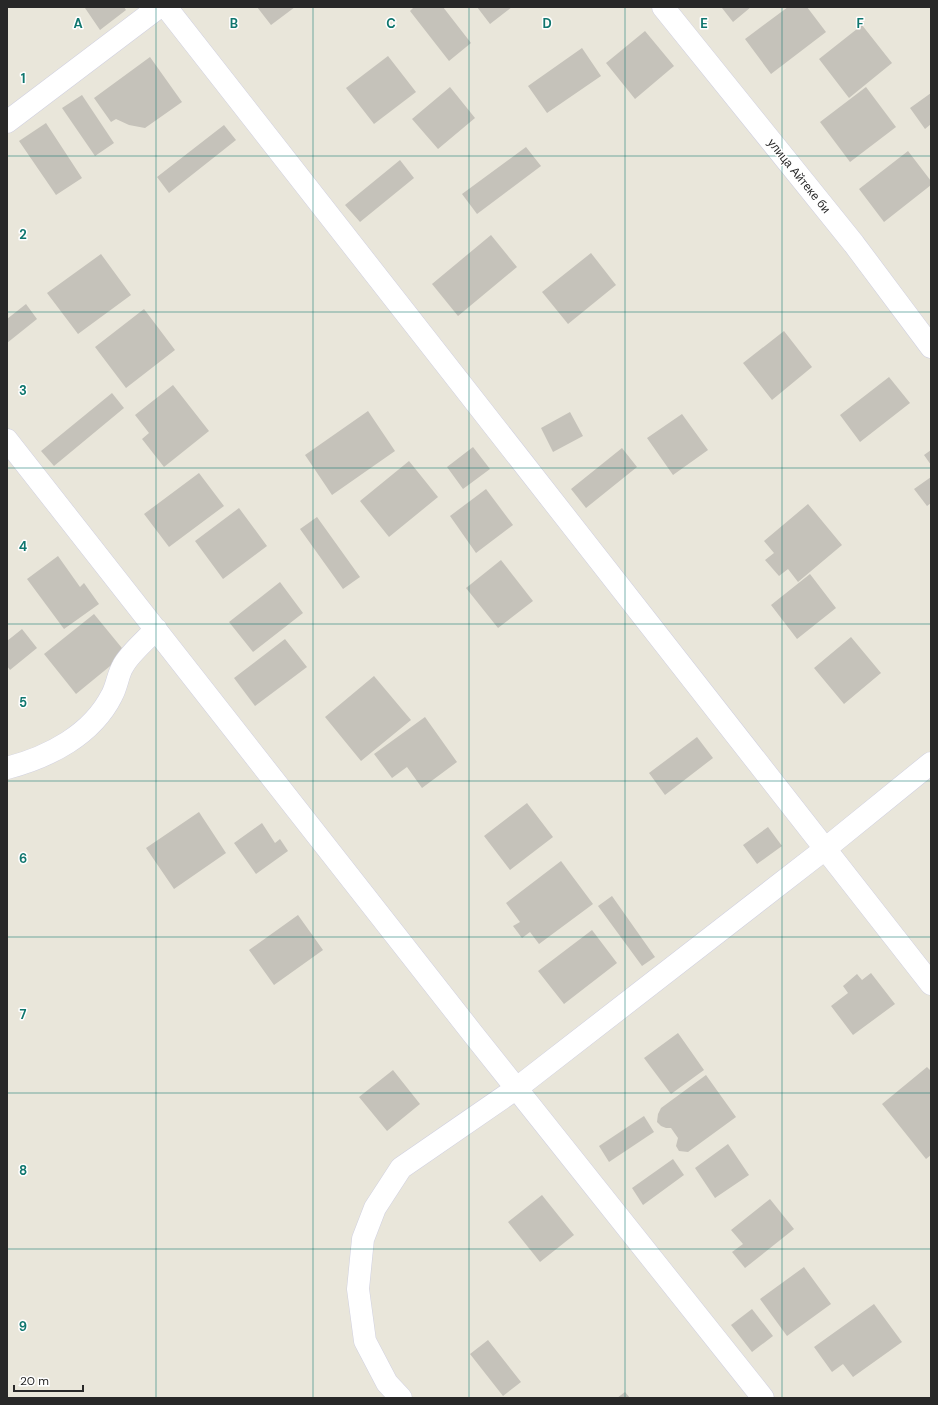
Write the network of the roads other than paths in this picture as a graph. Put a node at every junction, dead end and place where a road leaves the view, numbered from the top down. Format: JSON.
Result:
{"nodes":[{"id":1,"x":159,"y":7,"type":"edge"},
{"id":2,"x":166,"y":7,"type":"edge"},
{"id":3,"x":663,"y":7,"type":"edge"},
{"id":4,"x":7,"y":122,"type":"edge"},
{"id":5,"x":931,"y":347,"type":"edge"},
{"id":6,"x":7,"y":440,"type":"edge"},
{"id":7,"x":156,"y":629,"type":"junction"},
{"id":8,"x":931,"y":763,"type":"edge"},
{"id":9,"x":7,"y":768,"type":"edge"},
{"id":10,"x":825,"y":849,"type":"junction"},
{"id":11,"x":931,"y":984,"type":"edge"},
{"id":12,"x":517,"y":1088,"type":"junction"},
{"id":13,"x":401,"y":1398,"type":"edge"},
{"id":14,"x":764,"y":1398,"type":"edge"}],
"edges":[{"from":1,"to":4,"type":"street"},
{"from":2,"to":10,"type":"street"},
{"from":3,"to":5,"type":"street","name":"улица Айтеке би"},
{"from":6,"to":7,"type":"street"},
{"from":7,"to":9,"type":"street"},
{"from":7,"to":12,"type":"street"},
{"from":8,"to":10,"type":"street"},
{"from":10,"to":11,"type":"street"},
{"from":10,"to":12,"type":"street"},
{"from":12,"to":13,"type":"street"},
{"from":12,"to":14,"type":"street"}]}
